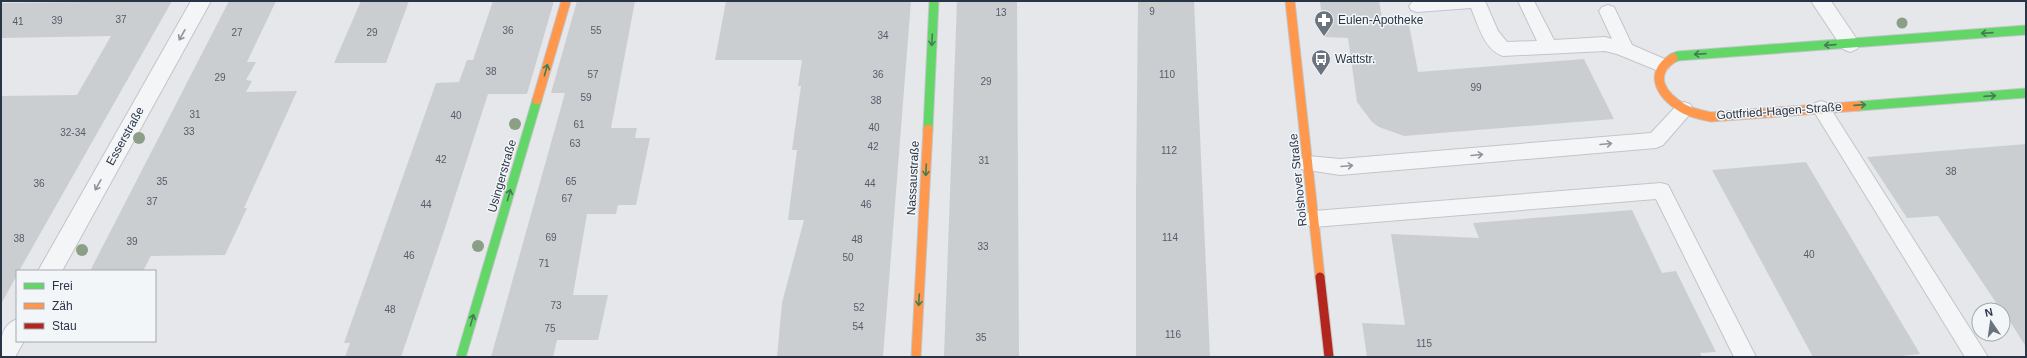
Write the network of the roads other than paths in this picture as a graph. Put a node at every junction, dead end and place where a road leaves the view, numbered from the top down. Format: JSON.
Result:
{"nodes":[{"id":1,"x":201,"y":1,"type":"edge"},
{"id":2,"x":566,"y":1,"type":"edge"},
{"id":3,"x":934,"y":1,"type":"edge"},
{"id":4,"x":1290,"y":1,"type":"edge"},
{"id":5,"x":1526,"y":1,"type":"edge"},
{"id":6,"x":1821,"y":1,"type":"edge"},
{"id":7,"x":1417,"y":6,"type":"dead end"},
{"id":8,"x":1608,"y":11,"type":"dead end"},
{"id":9,"x":2026,"y":30,"type":"edge"},
{"id":10,"x":1850,"y":44,"type":"junction"},
{"id":11,"x":1548,"y":46,"type":"junction"},
{"id":12,"x":1625,"y":50,"type":"junction"},
{"id":13,"x":1661,"y":65,"type":"junction"},
{"id":14,"x":2026,"y":93,"type":"edge"},
{"id":15,"x":1822,"y":108,"type":"junction"},
{"id":16,"x":1684,"y":109,"type":"junction"},
{"id":17,"x":1308,"y":164,"type":"junction"},
{"id":18,"x":1314,"y":219,"type":"junction"},
{"id":19,"x":51,"y":270,"type":"edge"},
{"id":20,"x":16,"y":332,"type":"edge"},
{"id":21,"x":2,"y":357,"type":"edge"},
{"id":22,"x":461,"y":357,"type":"edge"},
{"id":23,"x":916,"y":357,"type":"edge"},
{"id":24,"x":1329,"y":357,"type":"edge"},
{"id":25,"x":1745,"y":357,"type":"edge"},
{"id":26,"x":1977,"y":357,"type":"edge"}],
"edges":[{"from":1,"to":19,"type":"street","name":"Esserstraße","one_way":true},
{"from":22,"to":2,"type":"street","name":"Usingerstraße","one_way":true},
{"from":3,"to":23,"type":"street","name":"Nassaustraße","one_way":true},
{"from":4,"to":17,"type":"street","name":"Rolshover Straße"},
{"from":5,"to":11,"type":"lane"},
{"from":6,"to":10,"type":"street"},
{"from":7,"to":11,"type":"lane"},
{"from":8,"to":12,"type":"lane"},
{"from":9,"to":10,"type":"street","one_way":true},
{"from":10,"to":13,"type":"street","one_way":true},
{"from":11,"to":12,"type":"lane"},
{"from":12,"to":13,"type":"lane"},
{"from":13,"to":16,"type":"street","name":"Gottfried-Hagen-Straße"},
{"from":15,"to":14,"type":"street","name":"Gottfried-Hagen-Straße","one_way":true},
{"from":15,"to":16,"type":"street","name":"Gottfried-Hagen-Straße"},
{"from":15,"to":26,"type":"lane"},
{"from":17,"to":16,"type":"lane","one_way":true},
{"from":17,"to":18,"type":"street","name":"Rolshover Straße"},
{"from":18,"to":24,"type":"street","name":"Rolshover Straße"},
{"from":18,"to":25,"type":"lane"},
{"from":20,"to":21,"type":"street"}]}
